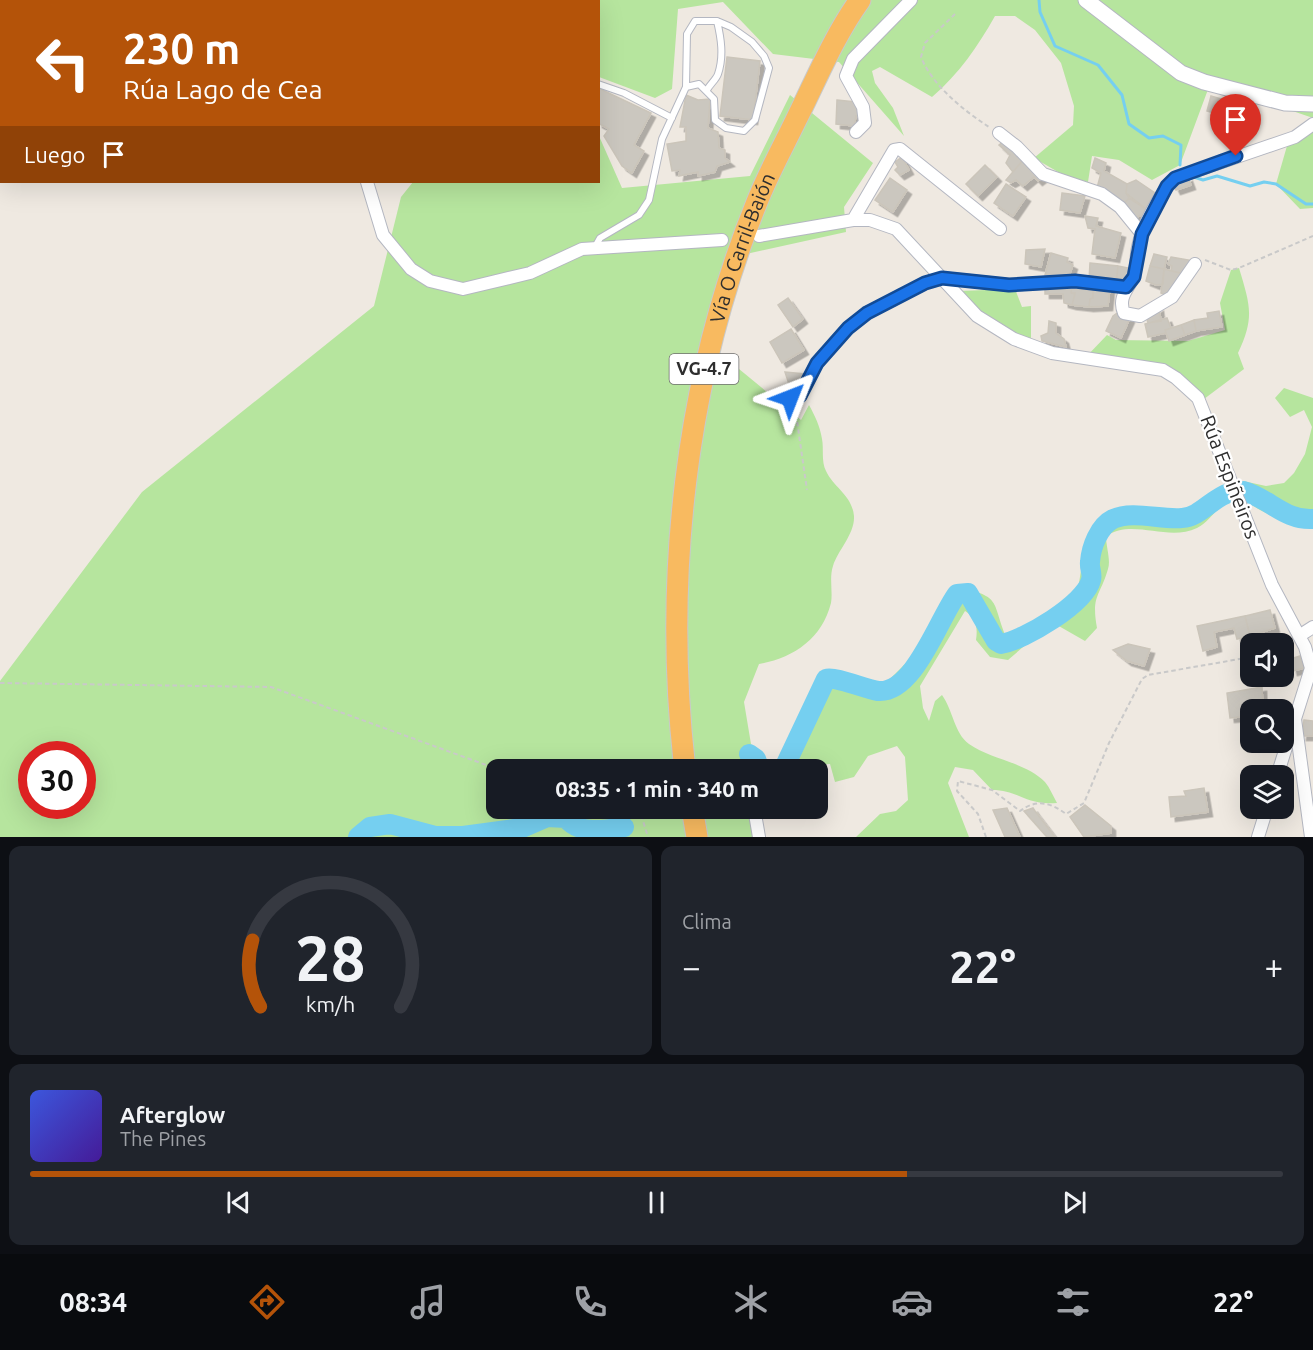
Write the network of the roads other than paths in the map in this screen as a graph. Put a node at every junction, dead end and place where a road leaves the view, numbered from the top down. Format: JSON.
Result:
{"nodes":[{"id":1,"x":860,"y":0,"type":"edge"},
{"id":2,"x":911,"y":0,"type":"edge"},
{"id":3,"x":1086,"y":0,"type":"edge"},
{"id":4,"x":717,"y":21,"type":"junction"},
{"id":5,"x":600,"y":85,"type":"edge"},
{"id":6,"x":686,"y":87,"type":"junction"},
{"id":7,"x":707,"y":90,"type":"junction"},
{"id":8,"x":1313,"y":104,"type":"edge"},
{"id":9,"x":672,"y":118,"type":"junction"},
{"id":10,"x":1313,"y":124,"type":"edge"},
{"id":11,"x":856,"y":132,"type":"dead end"},
{"id":12,"x":999,"y":133,"type":"road end"},
{"id":13,"x":367,"y":183,"type":"edge"},
{"id":14,"x":853,"y":220,"type":"junction"},
{"id":15,"x":1000,"y":229,"type":"dead end"},
{"id":16,"x":1142,"y":234,"type":"junction"},
{"id":17,"x":759,"y":236,"type":"dead end"},
{"id":18,"x":722,"y":240,"type":"dead end"},
{"id":19,"x":595,"y":248,"type":"junction"},
{"id":20,"x":1195,"y":264,"type":"road end"},
{"id":21,"x":942,"y":278,"type":"junction"},
{"id":22,"x":1126,"y":287,"type":"junction"},
{"id":23,"x":795,"y":397,"type":"road end"},
{"id":24,"x":1313,"y":627,"type":"edge"},
{"id":25,"x":1299,"y":636,"type":"junction"},
{"id":26,"x":1295,"y":719,"type":"junction"},
{"id":27,"x":684,"y":759,"type":"edge"},
{"id":28,"x":1280,"y":765,"type":"edge"},
{"id":29,"x":1308,"y":791,"type":"edge"},
{"id":30,"x":694,"y":819,"type":"edge"},
{"id":31,"x":756,"y":819,"type":"edge"},
{"id":32,"x":1264,"y":819,"type":"edge"},
{"id":33,"x":698,"y":837,"type":"edge"},
{"id":34,"x":759,"y":837,"type":"edge"},
{"id":35,"x":1258,"y":837,"type":"edge"},
{"id":36,"x":1311,"y":837,"type":"edge"}],
"edges":[{"from":1,"to":27,"type":"highway","name":"Vía O Carril-Baión","number":"VG-4.7"},
{"from":2,"to":11,"type":"street"},
{"from":3,"to":8,"type":"street"},
{"from":4,"to":6,"type":"lane"},
{"from":4,"to":7,"type":"lane"},
{"from":4,"to":7,"type":"lane"},
{"from":5,"to":9,"type":"lane"},
{"from":6,"to":7,"type":"lane"},
{"from":6,"to":9,"type":"lane"},
{"from":9,"to":19,"type":"lane"},
{"from":10,"to":16,"type":"street"},
{"from":12,"to":16,"type":"street"},
{"from":13,"to":19,"type":"street"},
{"from":14,"to":15,"type":"street"},
{"from":14,"to":17,"type":"street","name":"Rúa Espiñeiros"},
{"from":14,"to":21,"type":"street","name":"Rúa Espiñeiros"},
{"from":16,"to":22,"type":"street"},
{"from":18,"to":19,"type":"street"},
{"from":20,"to":22,"type":"street"},
{"from":21,"to":22,"type":"street"},
{"from":21,"to":23,"type":"street"},
{"from":21,"to":25,"type":"street","name":"Rúa Espiñeiros"},
{"from":24,"to":25,"type":"street"},
{"from":25,"to":26,"type":"street","name":"Rúa Espiñeiros"},
{"from":26,"to":28,"type":"street","name":"Rúa Espiñeiros"},
{"from":26,"to":29,"type":"street","name":"Rúa Espiñeiros"},
{"from":29,"to":36,"type":"street","name":"Rúa Espiñeiros"},
{"from":30,"to":33,"type":"highway"},
{"from":31,"to":34,"type":"street"},
{"from":32,"to":35,"type":"street"}]}
